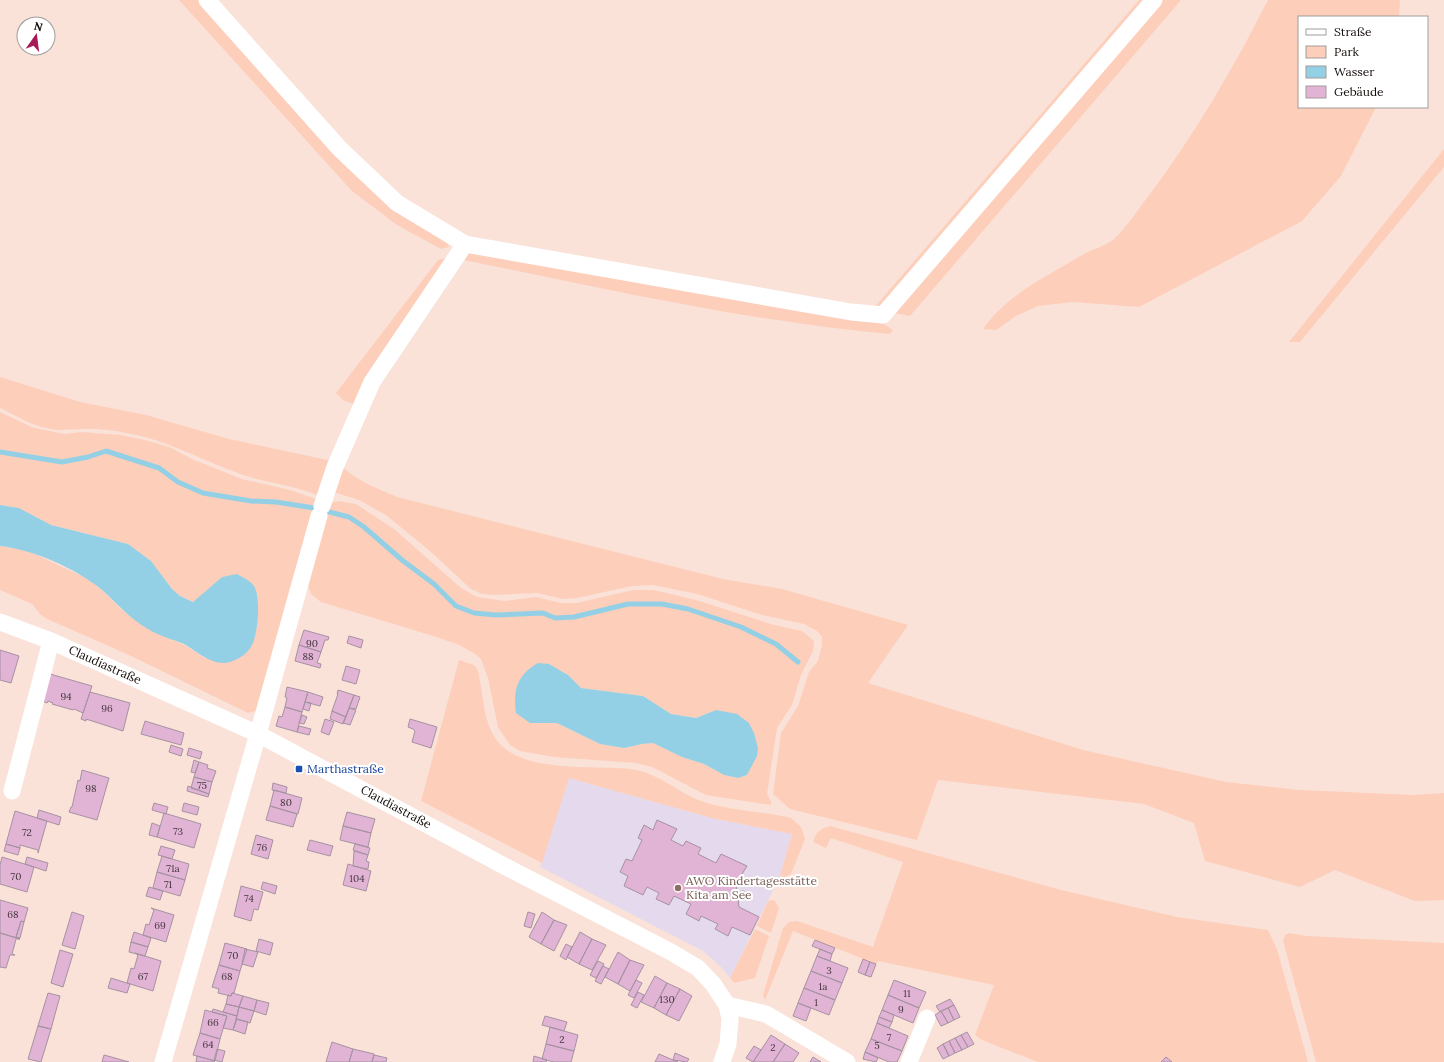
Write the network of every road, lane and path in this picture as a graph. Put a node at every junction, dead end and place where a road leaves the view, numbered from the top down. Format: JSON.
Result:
{"nodes":[{"id":1,"x":207,"y":0,"type":"edge"},
{"id":2,"x":1154,"y":0,"type":"edge"},
{"id":3,"x":465,"y":244,"type":"junction"},
{"id":4,"x":0,"y":622,"type":"edge"},
{"id":5,"x":51,"y":641,"type":"junction"},
{"id":6,"x":258,"y":734,"type":"junction"},
{"id":7,"x":12,"y":791,"type":"dead end"},
{"id":8,"x":727,"y":1005,"type":"junction"},
{"id":9,"x":927,"y":1018,"type":"dead end"},
{"id":10,"x":163,"y":1062,"type":"edge"},
{"id":11,"x":722,"y":1062,"type":"edge"},
{"id":12,"x":847,"y":1062,"type":"edge"},
{"id":13,"x":909,"y":1062,"type":"edge"}],
"edges":[{"from":1,"to":3,"type":"street"},
{"from":2,"to":3,"type":"street"},
{"from":3,"to":6,"type":"street"},
{"from":4,"to":5,"type":"street","name":"Claudiastraße"},
{"from":5,"to":6,"type":"street","name":"Claudiastraße"},
{"from":5,"to":7,"type":"street"},
{"from":6,"to":8,"type":"street","name":"Claudiastraße"},
{"from":6,"to":10,"type":"street"},
{"from":8,"to":11,"type":"street"},
{"from":8,"to":12,"type":"street"},
{"from":9,"to":13,"type":"street"}]}
